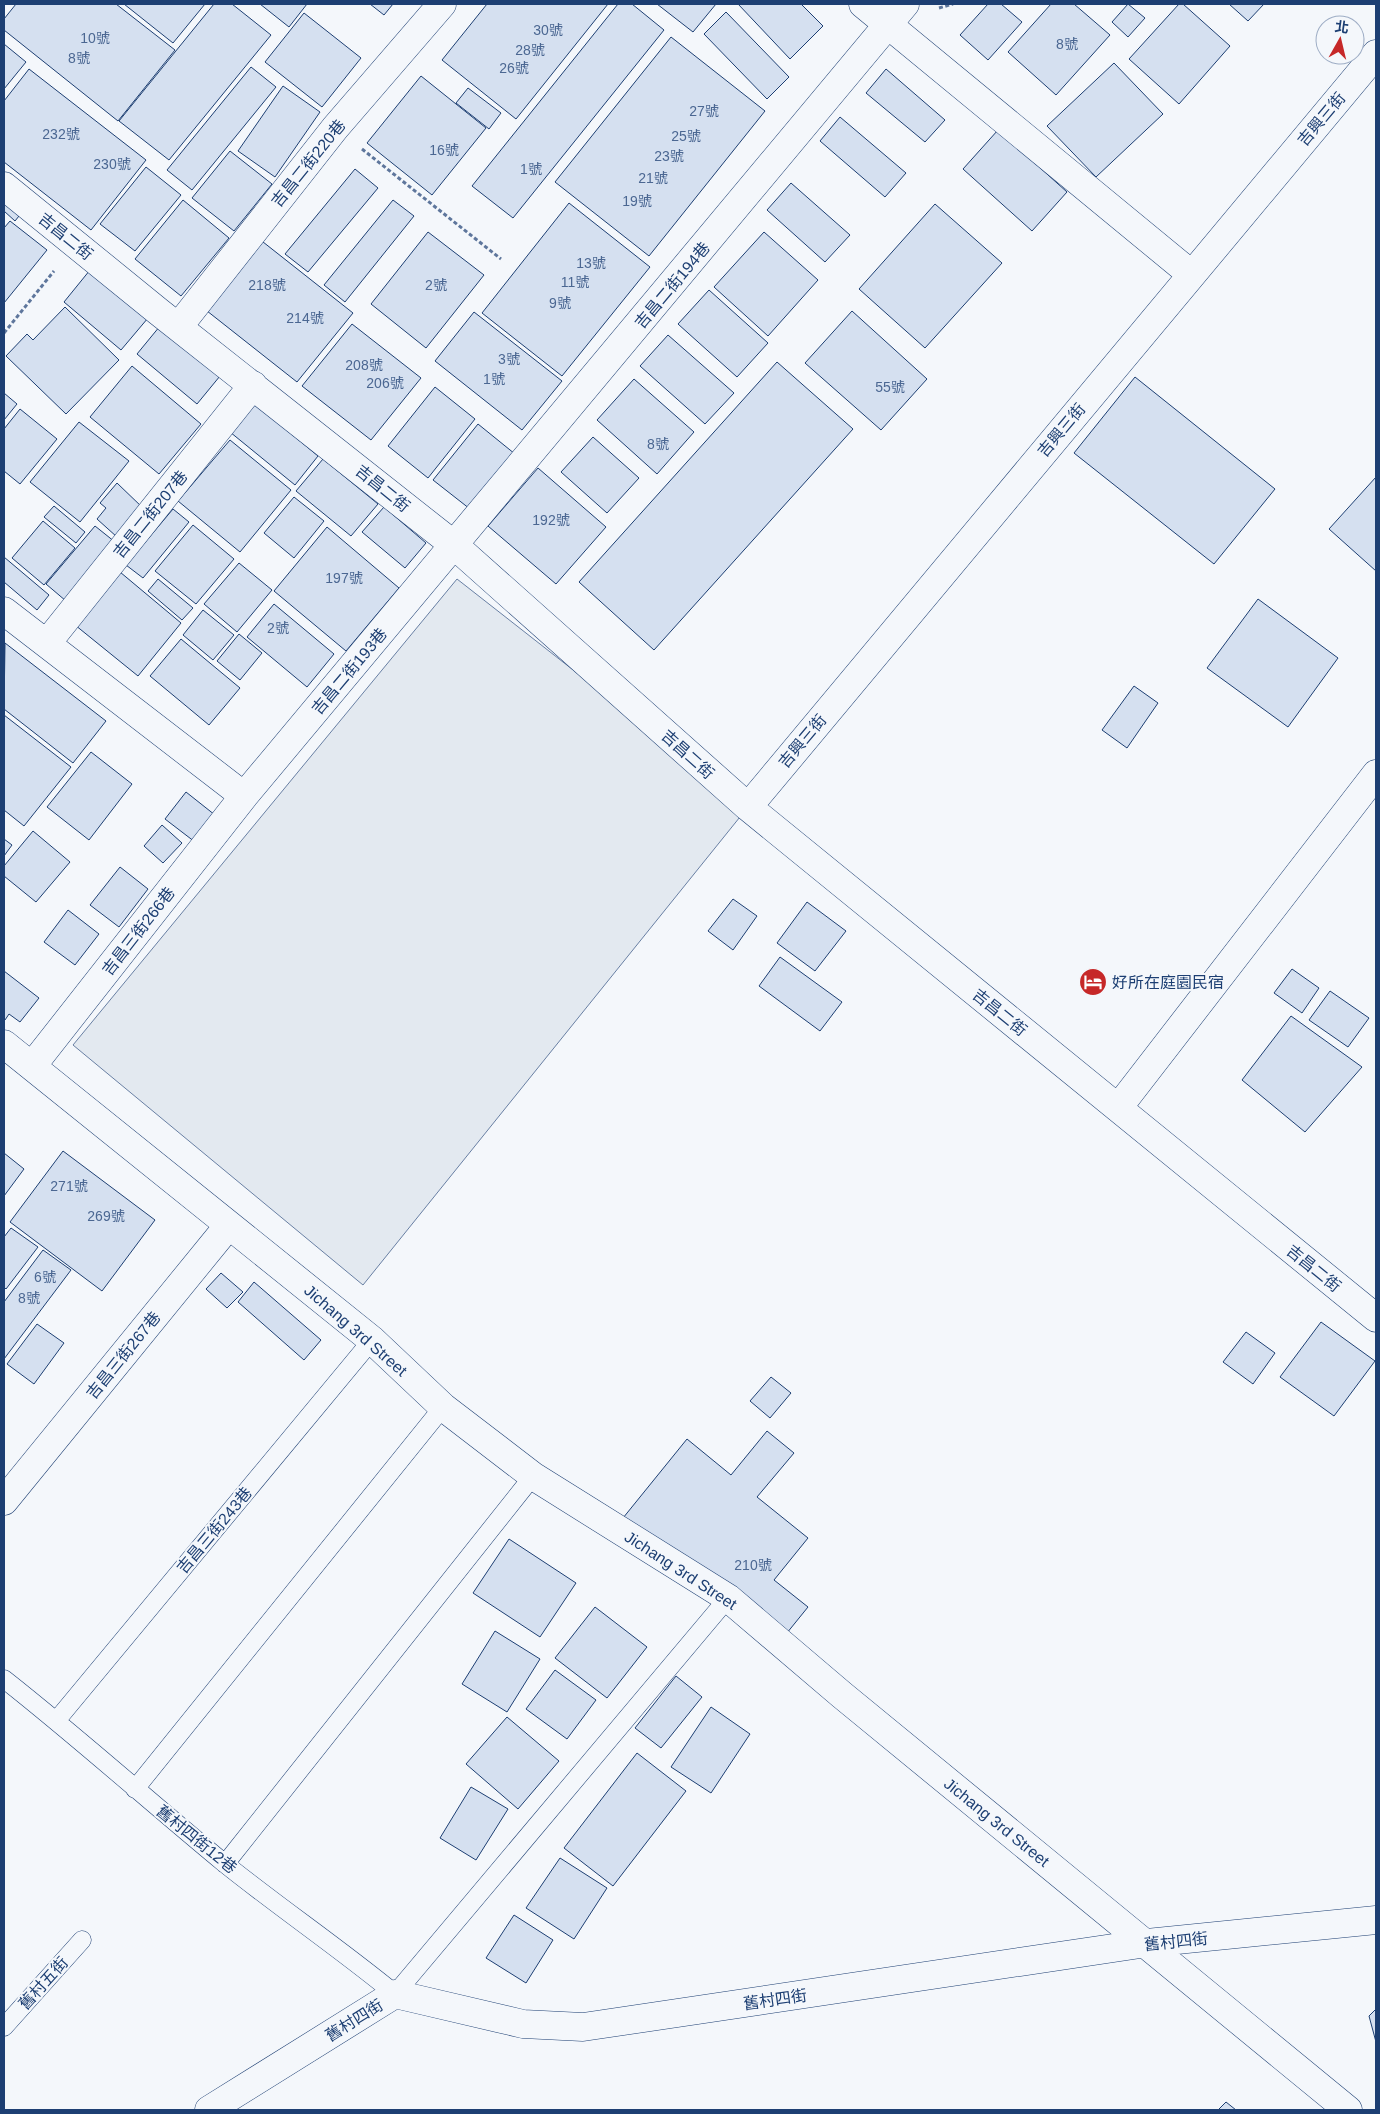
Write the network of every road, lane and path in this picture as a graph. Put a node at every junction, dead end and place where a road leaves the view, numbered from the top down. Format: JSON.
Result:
{"nodes":[{"id":1,"x":442,"y":4,"type":"edge"},
{"id":2,"x":862,"y":4,"type":"edge"},
{"id":3,"x":897,"y":14,"type":"edge"},
{"id":4,"x":1376,"y":54,"type":"edge"},
{"id":5,"x":336,"y":128,"type":"junction"},
{"id":6,"x":4,"y":186,"type":"edge"},
{"id":7,"x":76,"y":243,"type":"junction"},
{"id":8,"x":501,"y":259,"type":"dead end"},
{"id":9,"x":1191,"y":274,"type":"junction"},
{"id":10,"x":179,"y":326,"type":"junction"},
{"id":11,"x":4,"y":333,"type":"edge"},
{"id":12,"x":253,"y":385,"type":"junction"},
{"id":13,"x":454,"y":545,"type":"junction"},
{"id":14,"x":4,"y":610,"type":"edge"},
{"id":15,"x":47,"y":643,"type":"junction"},
{"id":16,"x":1376,"y":774,"type":"edge"},
{"id":17,"x":244,"y":796,"type":"junction"},
{"id":18,"x":748,"y":806,"type":"junction"},
{"id":19,"x":4,"y":1044,"type":"edge"},
{"id":20,"x":32,"y":1066,"type":"junction"},
{"id":21,"x":1118,"y":1108,"type":"junction"},
{"id":22,"x":229,"y":1225,"type":"junction"},
{"id":23,"x":1376,"y":1318,"type":"edge"},
{"id":24,"x":372,"y":1340,"type":"junction"},
{"id":25,"x":443,"y":1407,"type":"junction"},
{"id":26,"x":533,"y":1476,"type":"junction"},
{"id":27,"x":10,"y":1493,"type":"edge"},
{"id":28,"x":728,"y":1598,"type":"junction"},
{"id":29,"x":4,"y":1679,"type":"edge"},
{"id":30,"x":56,"y":1721,"type":"junction"},
{"id":31,"x":135,"y":1789,"type":"junction"},
{"id":32,"x":225,"y":1864,"type":"junction"},
{"id":33,"x":1376,"y":1920,"type":"edge"},
{"id":34,"x":82,"y":1940,"type":"dead end"},
{"id":35,"x":1147,"y":1944,"type":"junction"},
{"id":36,"x":395,"y":1994,"type":"junction"},
{"id":37,"x":4,"y":2027,"type":"edge"},
{"id":38,"x":208,"y":2110,"type":"edge"},
{"id":39,"x":1348,"y":2110,"type":"edge"}],
"edges":[{"from":1,"to":5,"type":"street","name":"吉昌二街220巷"},
{"from":2,"to":3,"type":"street"},
{"from":3,"to":9,"type":"street"},
{"from":3,"to":13,"type":"street","name":"吉昌二街194巷"},
{"from":4,"to":9,"type":"street","name":"吉興三街"},
{"from":5,"to":8,"type":"path"},
{"from":5,"to":10,"type":"street","name":"吉昌二街220巷"},
{"from":6,"to":7,"type":"street","name":"吉昌二街"},
{"from":7,"to":10,"type":"street","name":"吉昌二街"},
{"from":7,"to":11,"type":"path"},
{"from":9,"to":18,"type":"street","name":"吉興三街"},
{"from":10,"to":12,"type":"street","name":"吉昌二街"},
{"from":12,"to":13,"type":"street","name":"吉昌二街"},
{"from":12,"to":15,"type":"street","name":"吉昌二街207巷"},
{"from":13,"to":17,"type":"street","name":"吉昌二街193巷"},
{"from":13,"to":18,"type":"street","name":"吉昌二街"},
{"from":14,"to":15,"type":"street"},
{"from":15,"to":17,"type":"street"},
{"from":16,"to":21,"type":"street"},
{"from":17,"to":20,"type":"street","name":"吉昌三街266巷"},
{"from":18,"to":21,"type":"street","name":"吉昌二街"},
{"from":19,"to":20,"type":"street","name":"Jichang 3rd Street"},
{"from":20,"to":22,"type":"street","name":"Jichang 3rd Street"},
{"from":21,"to":23,"type":"street","name":"吉昌二街"},
{"from":22,"to":24,"type":"street","name":"Jichang 3rd Street"},
{"from":22,"to":27,"type":"street","name":"吉昌三街267巷"},
{"from":24,"to":25,"type":"street","name":"Jichang 3rd Street"},
{"from":24,"to":30,"type":"lane","name":"吉昌三街243巷"},
{"from":25,"to":26,"type":"street","name":"Jichang 3rd Street"},
{"from":25,"to":31,"type":"lane"},
{"from":26,"to":28,"type":"street","name":"Jichang 3rd Street"},
{"from":26,"to":32,"type":"lane"},
{"from":28,"to":35,"type":"street","name":"Jichang 3rd Street"},
{"from":28,"to":36,"type":"lane"},
{"from":29,"to":30,"type":"lane","name":"舊村四街12巷"},
{"from":30,"to":31,"type":"lane","name":"舊村四街12巷"},
{"from":31,"to":32,"type":"lane","name":"舊村四街12巷"},
{"from":32,"to":36,"type":"lane","name":"舊村四街12巷"},
{"from":33,"to":35,"type":"street","name":"舊村四街"},
{"from":34,"to":37,"type":"lane","name":"舊村五街"},
{"from":35,"to":36,"type":"street","name":"舊村四街"},
{"from":35,"to":39,"type":"street","name":"Jichang 3rd Street"},
{"from":36,"to":38,"type":"street","name":"舊村四街"}]}
